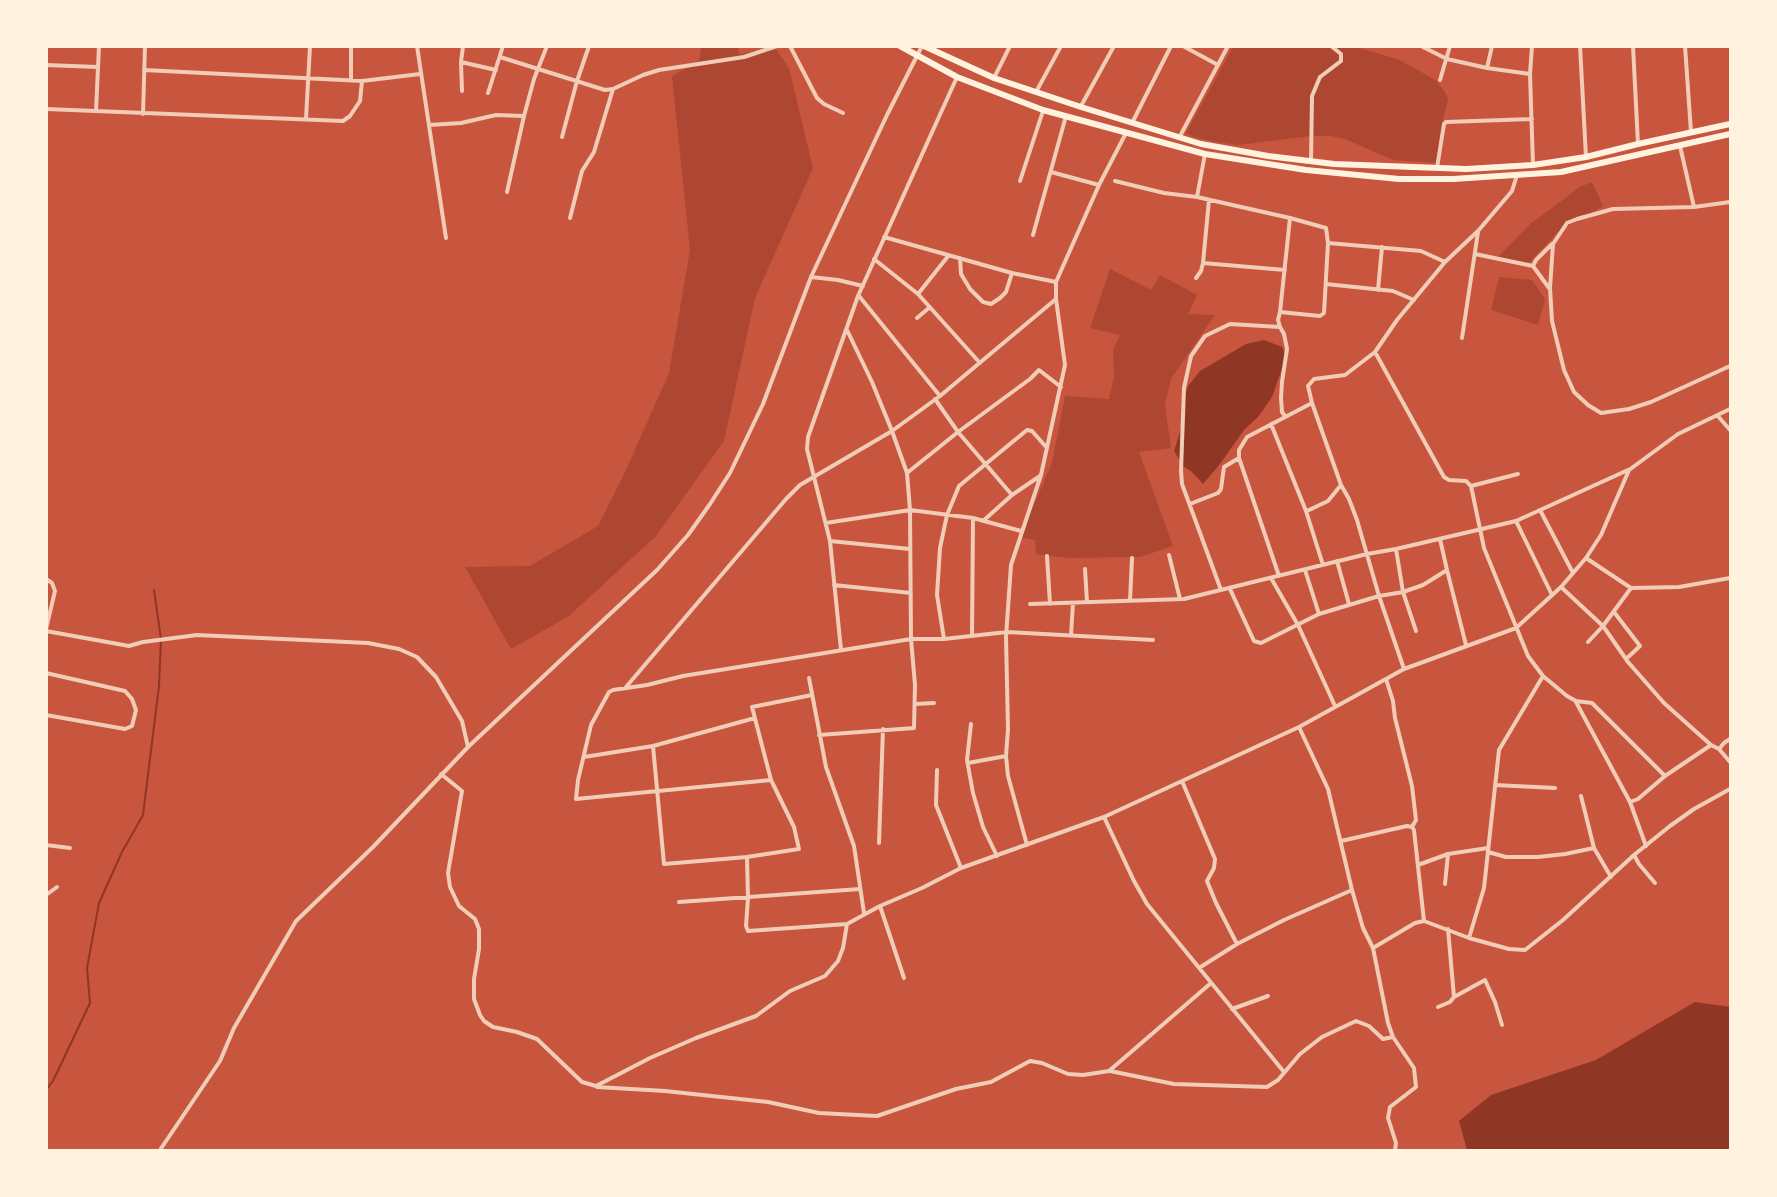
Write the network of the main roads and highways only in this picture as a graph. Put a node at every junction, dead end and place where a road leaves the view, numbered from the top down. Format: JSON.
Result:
{"nodes":[{"id":1,"x":900,"y":46,"type":"edge"},
{"id":2,"x":923,"y":46,"type":"edge"},
{"id":3,"x":1731,"y":124,"type":"edge"},
{"id":4,"x":1731,"y":134,"type":"edge"}],
"edges":[{"from":1,"to":4,"type":"main road"},
{"from":2,"to":3,"type":"main road"}]}
